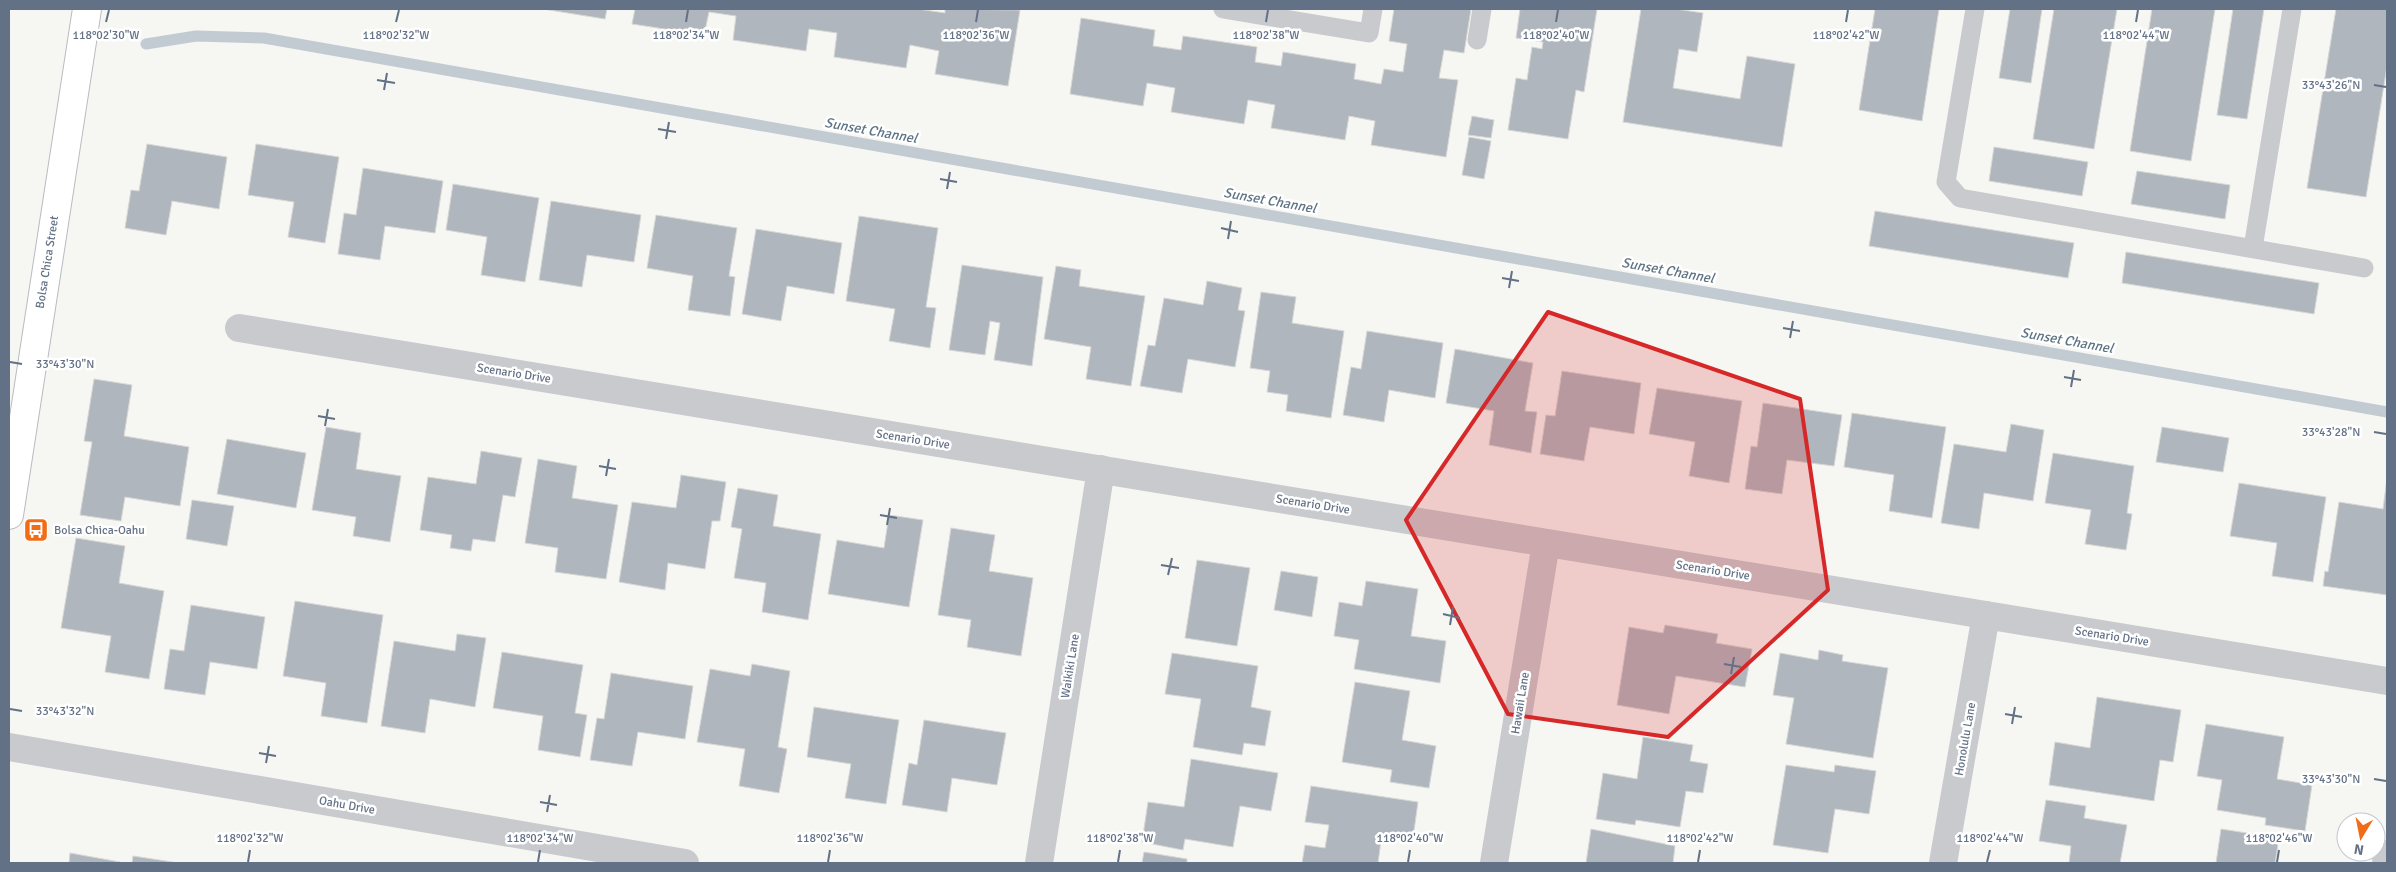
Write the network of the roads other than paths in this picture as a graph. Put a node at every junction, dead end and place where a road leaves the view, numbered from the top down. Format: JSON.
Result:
{"nodes":[{"id":1,"x":87,"y":9,"type":"edge"},
{"id":2,"x":1223,"y":9,"type":"edge"},
{"id":3,"x":1373,"y":9,"type":"edge"},
{"id":4,"x":1482,"y":9,"type":"edge"},
{"id":5,"x":1974,"y":9,"type":"edge"},
{"id":6,"x":2292,"y":9,"type":"edge"},
{"id":7,"x":1477,"y":40,"type":"dead end"},
{"id":8,"x":2252,"y":248,"type":"junction"},
{"id":9,"x":2364,"y":268,"type":"dead end"},
{"id":10,"x":238,"y":328,"type":"dead end"},
{"id":11,"x":1101,"y":469,"type":"junction"},
{"id":12,"x":9,"y":515,"type":"edge"},
{"id":13,"x":1546,"y":543,"type":"junction"},
{"id":14,"x":1986,"y":615,"type":"junction"},
{"id":15,"x":2387,"y":681,"type":"edge"},
{"id":16,"x":9,"y":747,"type":"edge"},
{"id":17,"x":2387,"y":854,"type":"edge"},
{"id":18,"x":685,"y":863,"type":"edge"},
{"id":19,"x":1039,"y":863,"type":"edge"},
{"id":20,"x":1494,"y":863,"type":"edge"},
{"id":21,"x":1943,"y":863,"type":"edge"},
{"id":22,"x":2386,"y":863,"type":"edge"}],
"edges":[{"from":1,"to":12,"type":"main road","name":"Bolsa Chica Street"},
{"from":2,"to":3,"type":"lane"},
{"from":4,"to":7,"type":"lane"},
{"from":5,"to":8,"type":"lane"},
{"from":6,"to":8,"type":"lane"},
{"from":8,"to":9,"type":"lane"},
{"from":10,"to":11,"type":"street","name":"Scenario Drive"},
{"from":11,"to":13,"type":"street","name":"Scenario Drive"},
{"from":11,"to":19,"type":"street","name":"Waikiki Lane"},
{"from":13,"to":14,"type":"street","name":"Scenario Drive"},
{"from":13,"to":20,"type":"street","name":"Hawaii Lane"},
{"from":14,"to":15,"type":"street","name":"Scenario Drive"},
{"from":14,"to":21,"type":"street","name":"Honolulu Lane"},
{"from":16,"to":18,"type":"street","name":"Oahu Drive"},
{"from":17,"to":22,"type":"street"}]}
